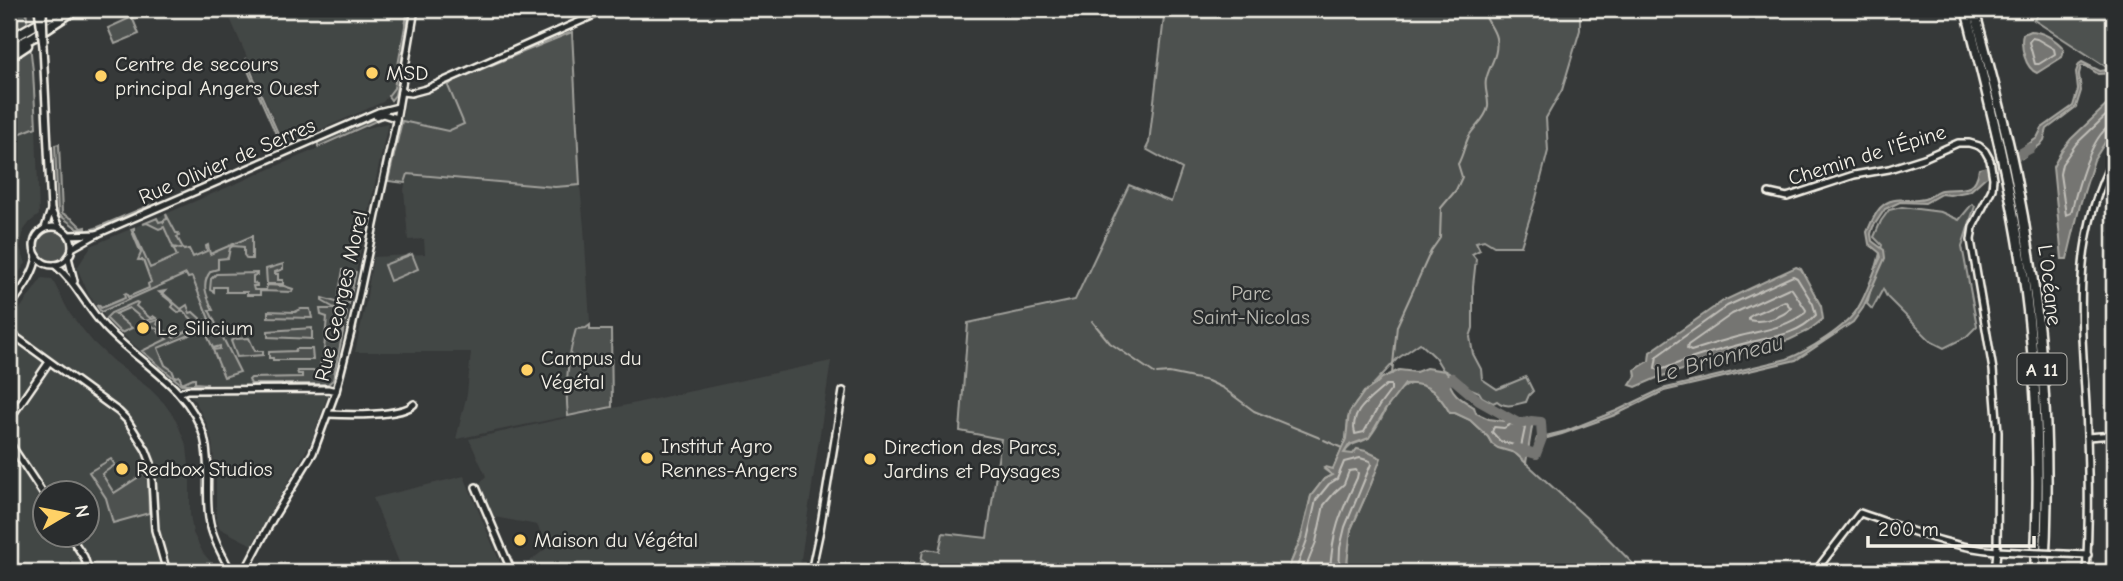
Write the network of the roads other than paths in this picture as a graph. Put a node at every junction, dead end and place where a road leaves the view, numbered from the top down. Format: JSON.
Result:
{"nodes":[{"id":1,"x":41,"y":9,"type":"edge"},
{"id":2,"x":62,"y":9,"type":"edge"},
{"id":3,"x":76,"y":9,"type":"edge"},
{"id":4,"x":415,"y":9,"type":"edge"},
{"id":5,"x":608,"y":9,"type":"edge"},
{"id":6,"x":1966,"y":9,"type":"edge"},
{"id":7,"x":1974,"y":9,"type":"edge"},
{"id":8,"x":31,"y":33,"type":"junction"},
{"id":9,"x":9,"y":35,"type":"edge"},
{"id":10,"x":9,"y":40,"type":"edge"},
{"id":11,"x":9,"y":49,"type":"edge"},
{"id":12,"x":9,"y":57,"type":"edge"},
{"id":13,"x":401,"y":92,"type":"junction"},
{"id":14,"x":398,"y":107,"type":"junction"},
{"id":15,"x":370,"y":117,"type":"junction"},
{"id":16,"x":396,"y":118,"type":"junction"},
{"id":17,"x":2114,"y":158,"type":"edge"},
{"id":18,"x":1769,"y":193,"type":"dead end"},
{"id":19,"x":51,"y":210,"type":"junction"},
{"id":20,"x":45,"y":228,"type":"junction"},
{"id":21,"x":59,"y":228,"type":"junction"},
{"id":22,"x":97,"y":234,"type":"junction"},
{"id":23,"x":69,"y":235,"type":"junction"},
{"id":24,"x":72,"y":248,"type":"junction"},
{"id":25,"x":37,"y":257,"type":"junction"},
{"id":26,"x":68,"y":257,"type":"junction"},
{"id":27,"x":51,"y":264,"type":"junction"},
{"id":28,"x":28,"y":280,"type":"junction"},
{"id":29,"x":76,"y":287,"type":"junction"},
{"id":30,"x":9,"y":308,"type":"edge"},
{"id":31,"x":10,"y":334,"type":"edge"},
{"id":32,"x":49,"y":362,"type":"junction"},
{"id":33,"x":336,"y":391,"type":"junction"},
{"id":34,"x":843,"y":391,"type":"dead end"},
{"id":35,"x":179,"y":393,"type":"junction"},
{"id":36,"x":414,"y":404,"type":"dead end"},
{"id":37,"x":328,"y":414,"type":"junction"},
{"id":38,"x":9,"y":420,"type":"edge"},
{"id":39,"x":2114,"y":435,"type":"edge"},
{"id":40,"x":2087,"y":437,"type":"junction"},
{"id":41,"x":9,"y":442,"type":"edge"},
{"id":42,"x":34,"y":480,"type":"edge"},
{"id":43,"x":477,"y":487,"type":"dead end"},
{"id":44,"x":80,"y":550,"type":"edge"},
{"id":45,"x":1997,"y":551,"type":"junction"},
{"id":46,"x":2088,"y":555,"type":"junction"},
{"id":47,"x":9,"y":560,"type":"edge"},
{"id":48,"x":16,"y":572,"type":"edge"},
{"id":49,"x":89,"y":572,"type":"edge"},
{"id":50,"x":167,"y":572,"type":"edge"},
{"id":51,"x":231,"y":572,"type":"edge"},
{"id":52,"x":237,"y":572,"type":"edge"},
{"id":53,"x":246,"y":572,"type":"edge"},
{"id":54,"x":512,"y":572,"type":"edge"},
{"id":55,"x":811,"y":572,"type":"edge"},
{"id":56,"x":1815,"y":572,"type":"edge"},
{"id":57,"x":1995,"y":572,"type":"edge"},
{"id":58,"x":2035,"y":572,"type":"edge"},
{"id":59,"x":2044,"y":572,"type":"edge"},
{"id":60,"x":2087,"y":572,"type":"edge"}],
"edges":[{"from":1,"to":19,"type":"street","bridge":true},
{"from":2,"to":8,"type":"highway"},
{"from":3,"to":8,"type":"highway"},
{"from":4,"to":13,"type":"street","name":"Rue Georges Morel"},
{"from":5,"to":13,"type":"street"},
{"from":6,"to":58,"type":"highway","name":"L’Océane","number":"A 11"},
{"from":7,"to":59,"type":"highway","name":"L’Océane","number":"A 11"},
{"from":8,"to":9,"type":"highway"},
{"from":8,"to":10,"type":"highway"},
{"from":8,"to":11,"type":"highway"},
{"from":8,"to":12,"type":"highway"},
{"from":13,"to":14,"type":"street","name":"Rue Georges Morel"},
{"from":14,"to":15,"type":"street","name":"Rue Olivier de Serres"},
{"from":14,"to":16,"type":"street","name":"Rue Georges Morel"},
{"from":15,"to":16,"type":"street","name":"Rue Olivier de Serres"},
{"from":15,"to":22,"type":"street","name":"Rue Olivier de Serres"},
{"from":16,"to":33,"type":"street","name":"Rue Georges Morel"},
{"from":17,"to":40,"type":"street"},
{"from":18,"to":45,"type":"street","name":"Chemin de l'Épine"},
{"from":19,"to":20,"type":"street"},
{"from":19,"to":21,"type":"street"},
{"from":20,"to":21,"type":"street"},
{"from":20,"to":25,"type":"street"},
{"from":21,"to":23,"type":"street"},
{"from":22,"to":23,"type":"street","name":"Rue Olivier de Serres"},
{"from":22,"to":24,"type":"street","name":"Rue Olivier de Serres"},
{"from":23,"to":24,"type":"street"},
{"from":24,"to":26,"type":"street"},
{"from":25,"to":27,"type":"street"},
{"from":25,"to":28,"type":"street"},
{"from":26,"to":27,"type":"street"},
{"from":26,"to":29,"type":"street"},
{"from":27,"to":28,"type":"street"},
{"from":27,"to":29,"type":"street"},
{"from":28,"to":30,"type":"street"},
{"from":29,"to":35,"type":"street"},
{"from":31,"to":32,"type":"street"},
{"from":32,"to":38,"type":"street"},
{"from":32,"to":50,"type":"street"},
{"from":33,"to":35,"type":"street"},
{"from":33,"to":37,"type":"street","name":"Rue Georges Morel"},
{"from":34,"to":55,"type":"street"},
{"from":35,"to":51,"type":"street"},
{"from":36,"to":37,"type":"street"},
{"from":37,"to":53,"type":"street","name":"Rue Georges Morel"},
{"from":39,"to":40,"type":"street"},
{"from":40,"to":46,"type":"street"},
{"from":41,"to":42,"type":"street"},
{"from":43,"to":54,"type":"street"},
{"from":44,"to":49,"type":"street"},
{"from":45,"to":46,"type":"street","bridge":true},
{"from":45,"to":56,"type":"street"},
{"from":45,"to":57,"type":"street","name":"Chemin de l'Épine"},
{"from":46,"to":60,"type":"street"},
{"from":47,"to":48,"type":"street"},
{"from":52,"to":53,"type":"street"}]}
